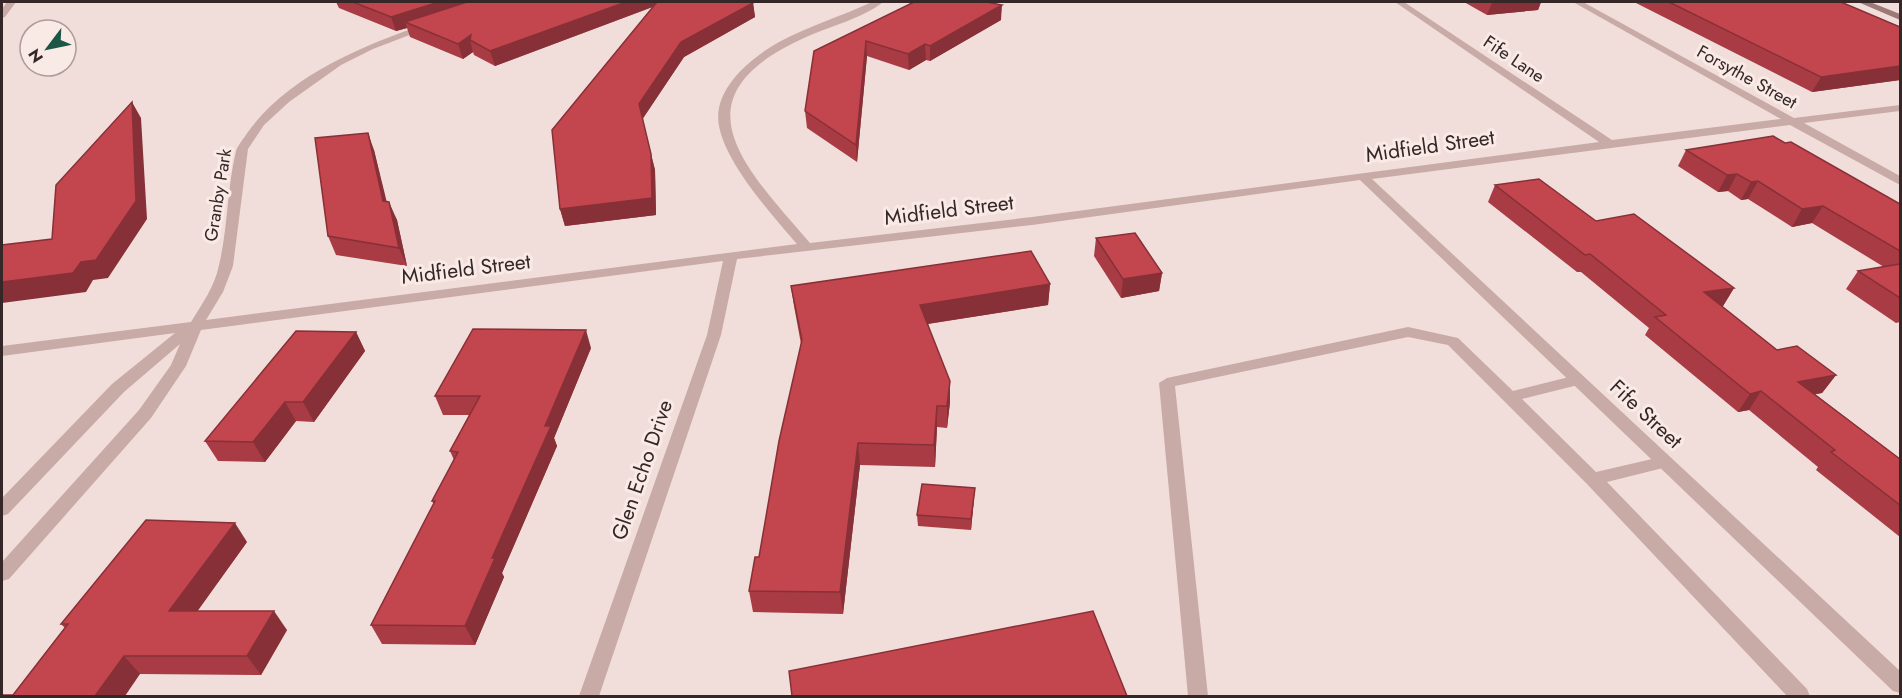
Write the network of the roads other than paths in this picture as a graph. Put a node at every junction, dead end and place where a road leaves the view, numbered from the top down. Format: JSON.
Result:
{"nodes":[{"id":1,"x":11,"y":2,"type":"edge"},
{"id":2,"x":878,"y":2,"type":"edge"},
{"id":3,"x":1399,"y":2,"type":"edge"},
{"id":4,"x":1577,"y":2,"type":"edge"},
{"id":5,"x":1863,"y":2,"type":"edge"},
{"id":6,"x":2,"y":15,"type":"edge"},
{"id":7,"x":1900,"y":17,"type":"edge"},
{"id":8,"x":437,"y":23,"type":"edge"},
{"id":9,"x":1900,"y":108,"type":"edge"},
{"id":10,"x":1794,"y":122,"type":"junction"},
{"id":11,"x":1610,"y":144,"type":"junction"},
{"id":12,"x":1362,"y":176,"type":"junction"},
{"id":13,"x":1900,"y":181,"type":"edge"},
{"id":14,"x":806,"y":247,"type":"junction"},
{"id":15,"x":731,"y":256,"type":"junction"},
{"id":16,"x":196,"y":325,"type":"junction"},
{"id":17,"x":2,"y":351,"type":"edge"},
{"id":18,"x":1577,"y":380,"type":"junction"},
{"id":19,"x":1510,"y":397,"type":"junction"},
{"id":20,"x":1665,"y":462,"type":"junction"},
{"id":21,"x":1593,"y":479,"type":"junction"},
{"id":22,"x":2,"y":509,"type":"edge"},
{"id":23,"x":2,"y":574,"type":"edge"},
{"id":24,"x":1900,"y":684,"type":"edge"},
{"id":25,"x":589,"y":696,"type":"edge"},
{"id":26,"x":1198,"y":696,"type":"edge"},
{"id":27,"x":1800,"y":696,"type":"edge"}],
"edges":[{"from":1,"to":6,"type":"street"},
{"from":2,"to":14,"type":"street"},
{"from":3,"to":11,"type":"street","name":"Fife Lane"},
{"from":4,"to":10,"type":"street","name":"Forsythe Street"},
{"from":5,"to":7,"type":"street"},
{"from":8,"to":16,"type":"street","name":"Granby Park"},
{"from":9,"to":10,"type":"street","name":"Midfield Street"},
{"from":10,"to":11,"type":"street","name":"Midfield Street"},
{"from":10,"to":13,"type":"street","name":"Forsythe Street"},
{"from":11,"to":12,"type":"street","name":"Midfield Street"},
{"from":12,"to":14,"type":"street","name":"Midfield Street"},
{"from":12,"to":18,"type":"street","name":"Fife Street"},
{"from":14,"to":15,"type":"street","name":"Midfield Street"},
{"from":15,"to":16,"type":"street","name":"Midfield Street"},
{"from":15,"to":25,"type":"street","name":"Glen Echo Drive"},
{"from":16,"to":17,"type":"street","name":"Midfield Street"},
{"from":16,"to":22,"type":"street","name":"Granby Park"},
{"from":16,"to":23,"type":"street","name":"Granby Park"},
{"from":18,"to":19,"type":"street"},
{"from":18,"to":20,"type":"street","name":"Fife Street"},
{"from":19,"to":21,"type":"street"},
{"from":19,"to":26,"type":"street"},
{"from":20,"to":21,"type":"street"},
{"from":20,"to":24,"type":"street","name":"Fife Street"},
{"from":21,"to":27,"type":"street"}]}
